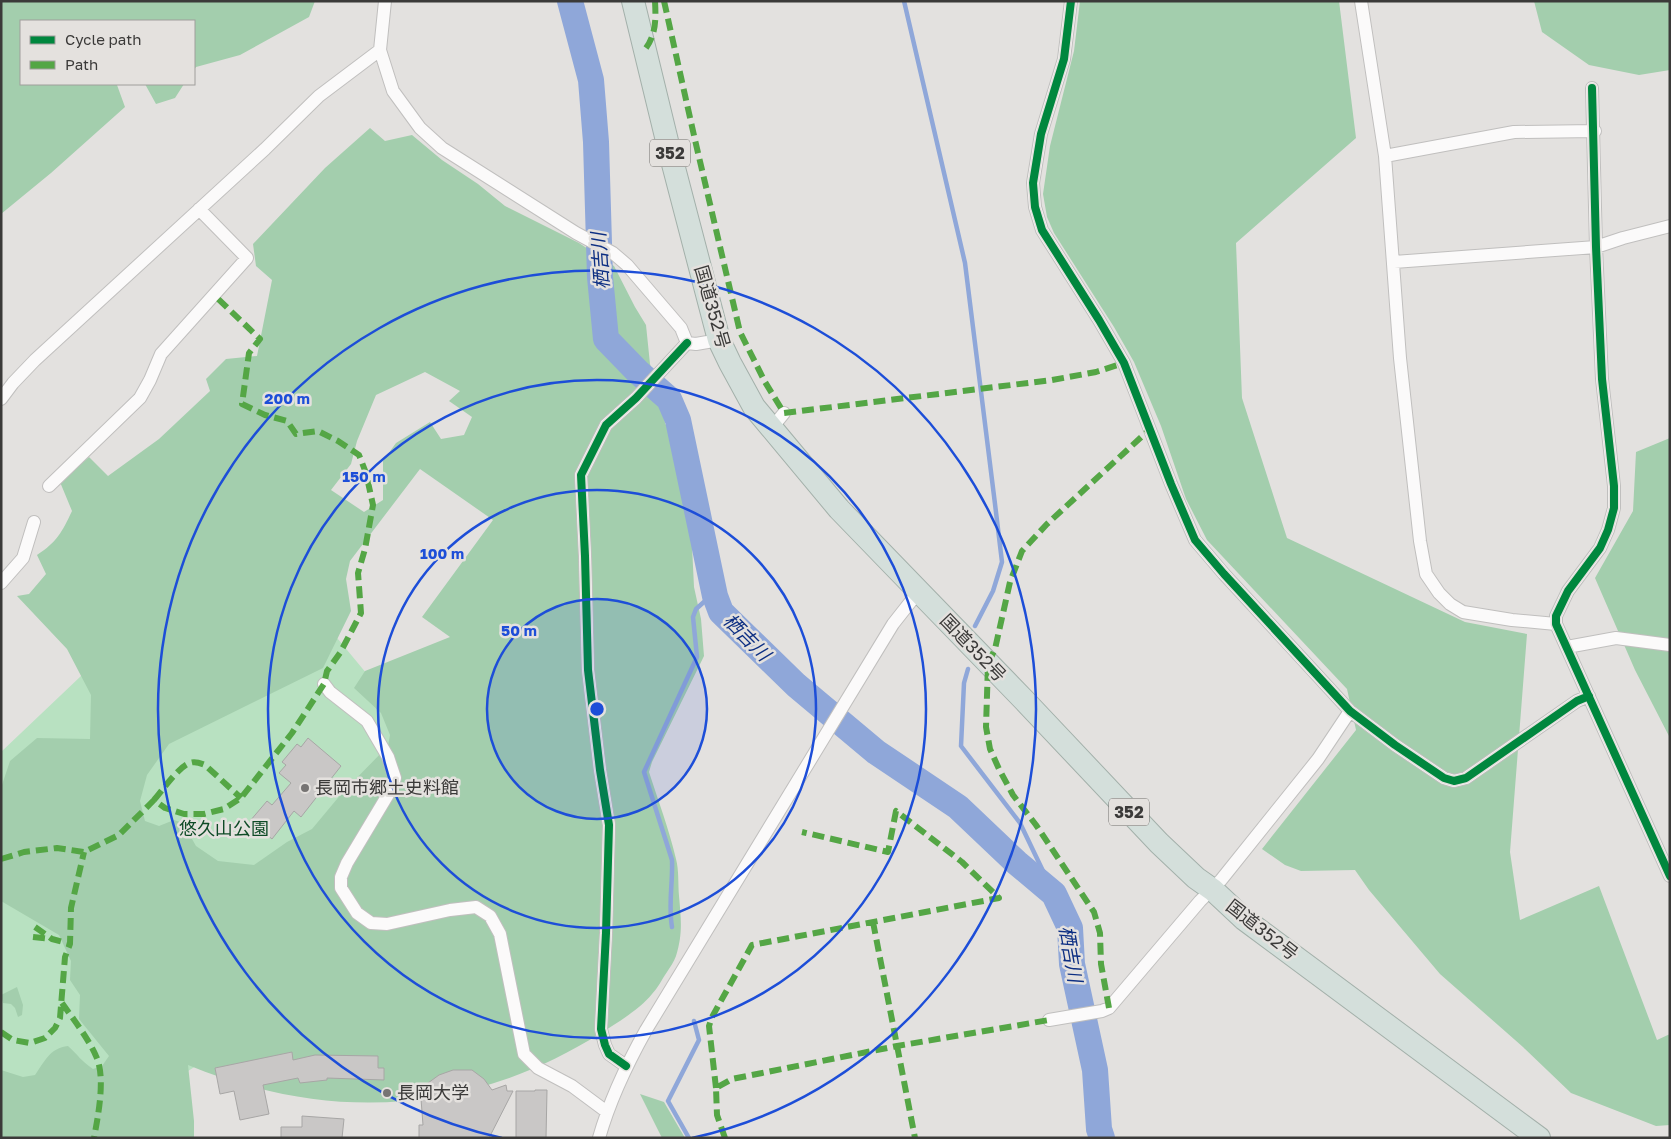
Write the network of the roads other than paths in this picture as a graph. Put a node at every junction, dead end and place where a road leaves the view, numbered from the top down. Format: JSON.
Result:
{"nodes":[{"id":1,"x":385,"y":1,"type":"edge"},
{"id":2,"x":633,"y":1,"type":"edge"},
{"id":3,"x":1071,"y":1,"type":"edge"},
{"id":4,"x":1361,"y":1,"type":"edge"},
{"id":5,"x":380,"y":50,"type":"junction"},
{"id":6,"x":1592,"y":88,"type":"dead end"},
{"id":7,"x":1594,"y":131,"type":"junction"},
{"id":8,"x":1385,"y":156,"type":"junction"},
{"id":9,"x":200,"y":209,"type":"junction"},
{"id":10,"x":1670,"y":226,"type":"edge"},
{"id":11,"x":1596,"y":247,"type":"junction"},
{"id":12,"x":1394,"y":262,"type":"junction"},
{"id":13,"x":719,"y":340,"type":"junction"},
{"id":14,"x":686,"y":343,"type":"junction"},
{"id":15,"x":1,"y":399,"type":"edge"},
{"id":16,"x":49,"y":486,"type":"dead end"},
{"id":17,"x":34,"y":522,"type":"dead end"},
{"id":18,"x":1,"y":583,"type":"edge"},
{"id":19,"x":919,"y":591,"type":"junction"},
{"id":20,"x":1556,"y":624,"type":"junction"},
{"id":21,"x":1670,"y":645,"type":"edge"},
{"id":22,"x":1567,"y":647,"type":"junction"},
{"id":23,"x":324,"y":684,"type":"dead end"},
{"id":24,"x":1589,"y":696,"type":"junction"},
{"id":25,"x":1350,"y":711,"type":"junction"},
{"id":26,"x":1670,"y":876,"type":"edge"},
{"id":27,"x":1213,"y":890,"type":"junction"},
{"id":28,"x":1049,"y":1020,"type":"dead end"},
{"id":29,"x":626,"y":1066,"type":"junction"},
{"id":30,"x":608,"y":1112,"type":"junction"},
{"id":31,"x":599,"y":1138,"type":"edge"},
{"id":32,"x":1539,"y":1138,"type":"edge"}],
"edges":[{"from":1,"to":5,"type":"street"},
{"from":2,"to":13,"type":"highway","name":"国道352号","number":"352"},
{"from":3,"to":25,"type":"street"},
{"from":4,"to":8,"type":"street"},
{"from":5,"to":9,"type":"street"},
{"from":5,"to":14,"type":"street"},
{"from":6,"to":7,"type":"street"},
{"from":7,"to":8,"type":"street"},
{"from":7,"to":11,"type":"street"},
{"from":8,"to":12,"type":"street"},
{"from":9,"to":15,"type":"street"},
{"from":9,"to":16,"type":"street"},
{"from":10,"to":11,"type":"street"},
{"from":11,"to":12,"type":"street"},
{"from":11,"to":20,"type":"street"},
{"from":12,"to":20,"type":"street"},
{"from":13,"to":14,"type":"street"},
{"from":13,"to":19,"type":"highway","name":"国道352号","number":"352"},
{"from":14,"to":29,"type":"street"},
{"from":17,"to":18,"type":"street"},
{"from":19,"to":27,"type":"highway","name":"国道352号","number":"352"},
{"from":19,"to":29,"type":"street"},
{"from":20,"to":22,"type":"street"},
{"from":21,"to":22,"type":"street"},
{"from":22,"to":24,"type":"street"},
{"from":23,"to":30,"type":"street"},
{"from":24,"to":25,"type":"street"},
{"from":24,"to":26,"type":"street"},
{"from":25,"to":27,"type":"street"},
{"from":27,"to":28,"type":"street"},
{"from":27,"to":32,"type":"highway","name":"国道352号","number":"352"},
{"from":29,"to":30,"type":"street"},
{"from":30,"to":31,"type":"street"}]}
